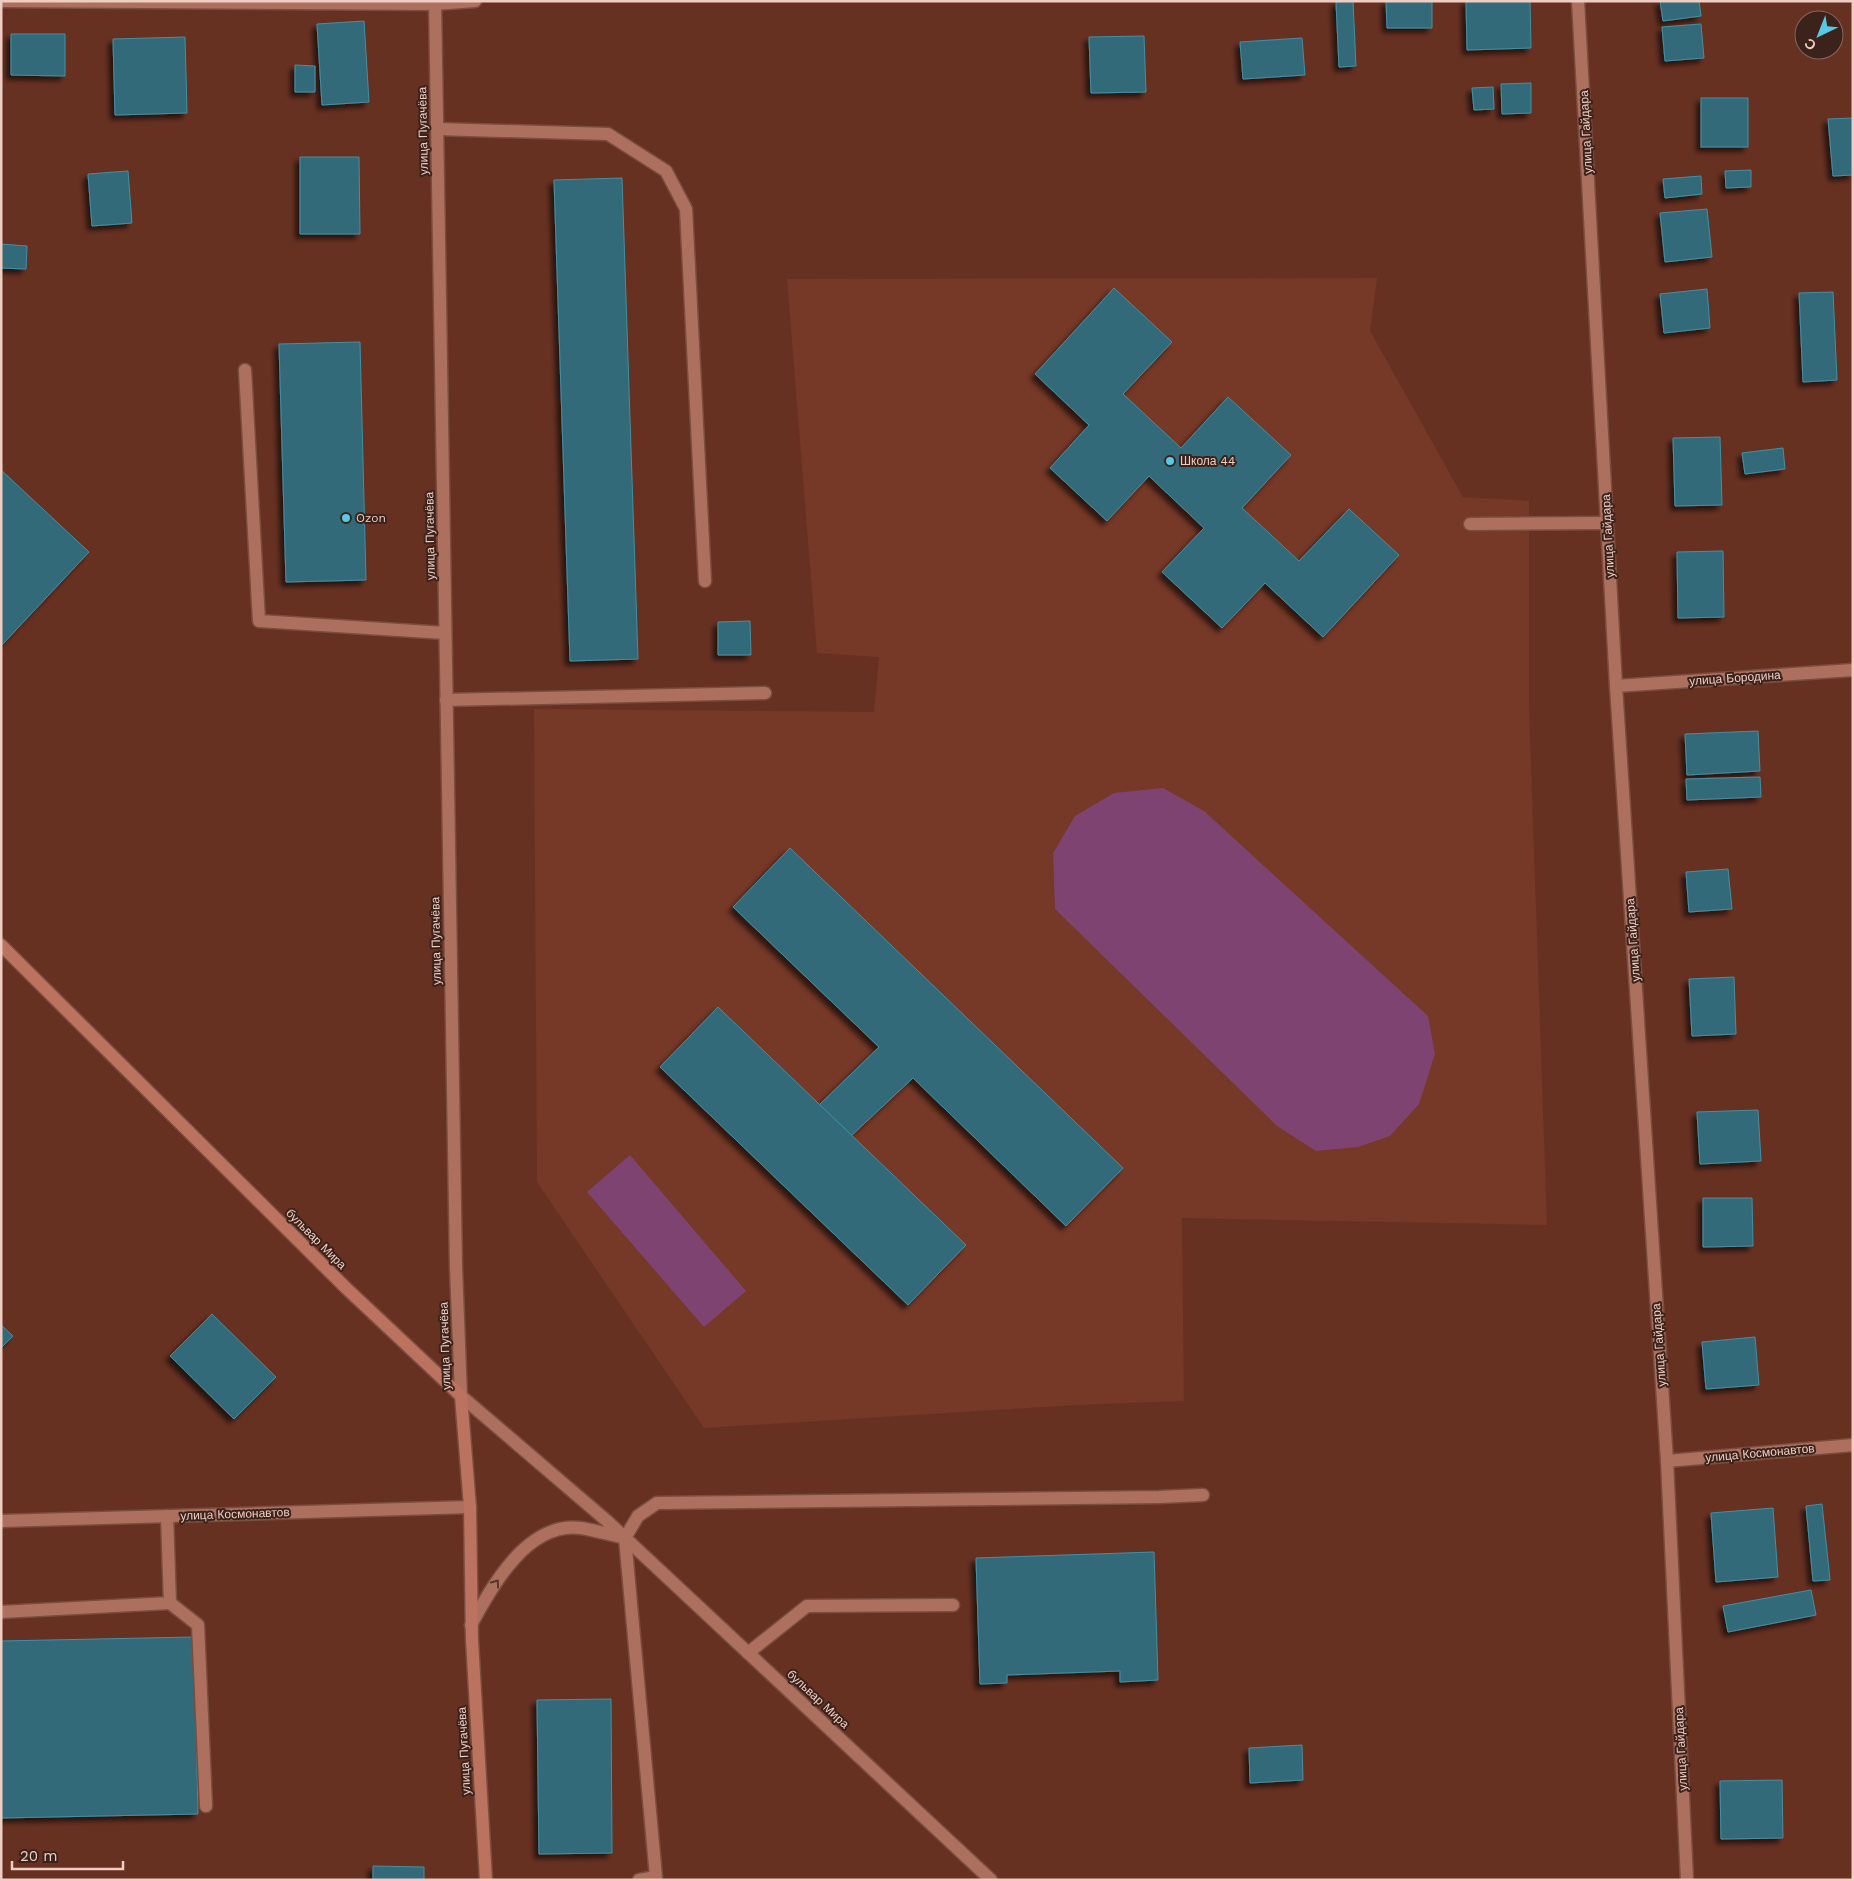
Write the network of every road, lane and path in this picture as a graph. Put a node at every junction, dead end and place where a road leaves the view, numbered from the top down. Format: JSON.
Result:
{"nodes":[{"id":1,"x":475,"y":1,"type":"edge"},
{"id":2,"x":1578,"y":1,"type":"edge"},
{"id":3,"x":1,"y":2,"type":"edge"},
{"id":4,"x":435,"y":2,"type":"edge"},
{"id":5,"x":437,"y":129,"type":"junction"},
{"id":6,"x":245,"y":370,"type":"dead end"},
{"id":7,"x":1470,"y":524,"type":"dead end"},
{"id":8,"x":1607,"y":524,"type":"junction"},
{"id":9,"x":705,"y":581,"type":"dead end"},
{"id":10,"x":445,"y":633,"type":"junction"},
{"id":11,"x":1853,"y":670,"type":"edge"},
{"id":12,"x":1616,"y":686,"type":"junction"},
{"id":13,"x":765,"y":693,"type":"dead end"},
{"id":14,"x":446,"y":700,"type":"junction"},
{"id":15,"x":1,"y":945,"type":"edge"},
{"id":16,"x":461,"y":1396,"type":"junction"},
{"id":17,"x":1853,"y":1445,"type":"edge"},
{"id":18,"x":1667,"y":1461,"type":"junction"},
{"id":19,"x":1203,"y":1495,"type":"dead end"},
{"id":20,"x":470,"y":1507,"type":"junction"},
{"id":21,"x":167,"y":1516,"type":"junction"},
{"id":22,"x":1,"y":1521,"type":"edge"},
{"id":23,"x":625,"y":1538,"type":"junction"},
{"id":24,"x":170,"y":1604,"type":"junction"},
{"id":25,"x":953,"y":1605,"type":"dead end"},
{"id":26,"x":1,"y":1612,"type":"edge"},
{"id":27,"x":471,"y":1625,"type":"junction"},
{"id":28,"x":748,"y":1653,"type":"junction"},
{"id":29,"x":206,"y":1806,"type":"dead end"},
{"id":30,"x":486,"y":1880,"type":"edge"},
{"id":31,"x":639,"y":1880,"type":"edge"},
{"id":32,"x":992,"y":1880,"type":"edge"},
{"id":33,"x":1687,"y":1880,"type":"edge"}],
"edges":[{"from":1,"to":4,"type":"street"},
{"from":2,"to":8,"type":"street","name":"улица Гайдара"},
{"from":3,"to":4,"type":"street"},
{"from":4,"to":5,"type":"street","name":"улица Пугачёва"},
{"from":5,"to":9,"type":"street"},
{"from":5,"to":10,"type":"street","name":"улица Пугачёва"},
{"from":6,"to":10,"type":"street"},
{"from":7,"to":8,"type":"street"},
{"from":8,"to":12,"type":"street","name":"улица Гайдара"},
{"from":10,"to":14,"type":"street","name":"улица Пугачёва"},
{"from":11,"to":12,"type":"street","name":"улица Бородина"},
{"from":12,"to":18,"type":"street","name":"улица Гайдара"},
{"from":13,"to":14,"type":"street"},
{"from":14,"to":16,"type":"street","name":"улица Пугачёва"},
{"from":15,"to":16,"type":"main road","name":"бульвар Мира"},
{"from":16,"to":20,"type":"main road","name":"улица Пугачёва"},
{"from":16,"to":23,"type":"street","name":"бульвар Мира"},
{"from":17,"to":18,"type":"street","name":"улица Космонавтов"},
{"from":18,"to":33,"type":"street","name":"улица Гайдара"},
{"from":19,"to":23,"type":"street"},
{"from":20,"to":21,"type":"street","name":"улица Космонавтов"},
{"from":20,"to":27,"type":"main road","name":"улица Пугачёва"},
{"from":21,"to":22,"type":"street","name":"улица Космонавтов"},
{"from":21,"to":24,"type":"street"},
{"from":27,"to":23,"type":"street","one_way":true},
{"from":23,"to":28,"type":"street","name":"бульвар Мира"},
{"from":23,"to":31,"type":"street"},
{"from":24,"to":26,"type":"street"},
{"from":24,"to":29,"type":"street"},
{"from":25,"to":28,"type":"street"},
{"from":27,"to":30,"type":"main road","name":"улица Пугачёва"},
{"from":28,"to":32,"type":"street","name":"бульвар Мира"}]}
